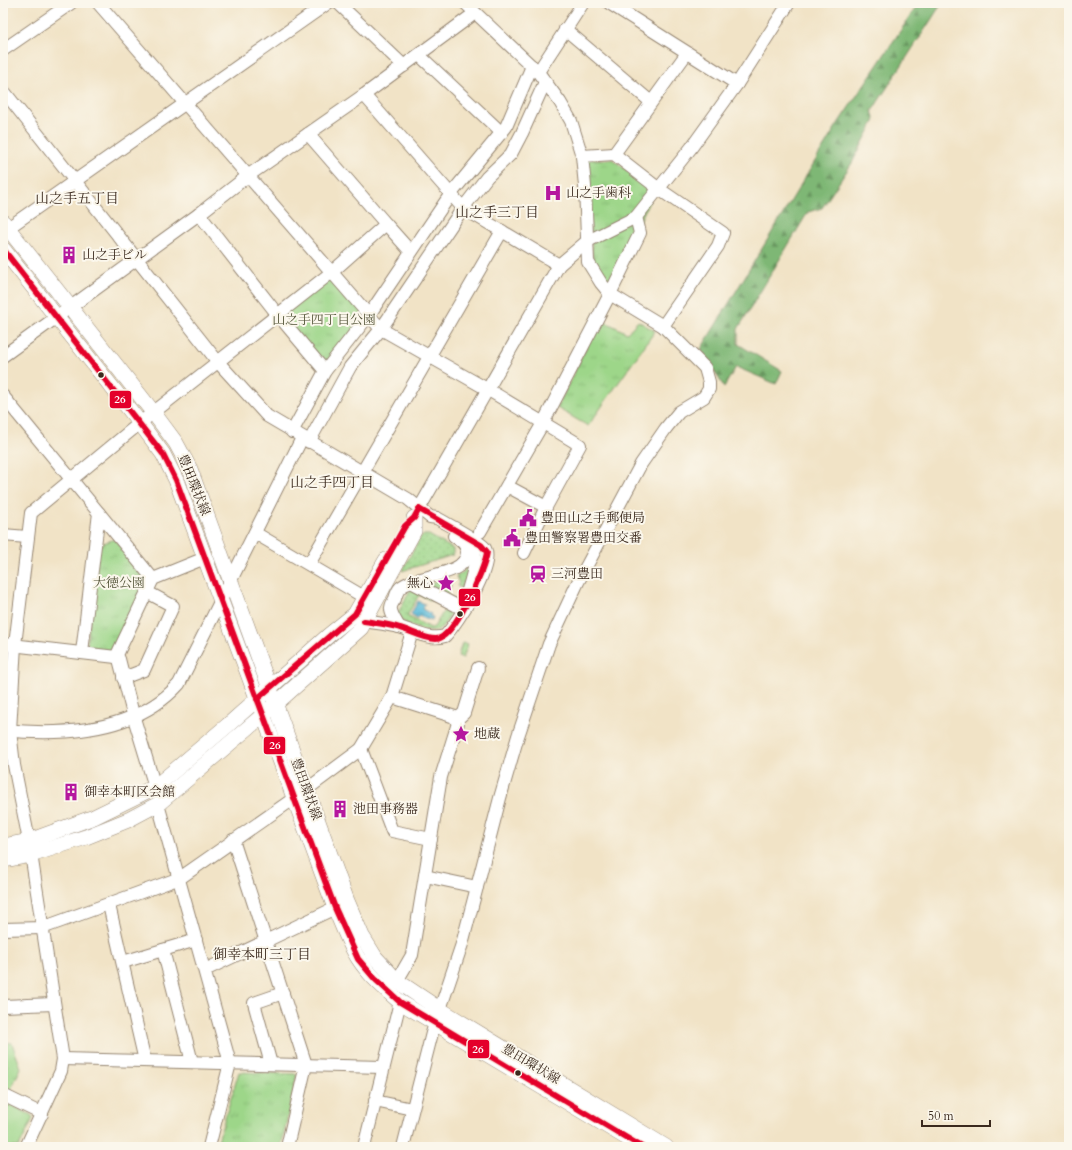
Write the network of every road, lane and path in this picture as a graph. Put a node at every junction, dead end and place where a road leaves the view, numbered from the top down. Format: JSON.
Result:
{"nodes":[{"id":1,"x":71,"y":3,"type":"edge"},
{"id":2,"x":98,"y":3,"type":"edge"},
{"id":3,"x":328,"y":3,"type":"edge"},
{"id":4,"x":338,"y":3,"type":"edge"},
{"id":5,"x":465,"y":3,"type":"edge"},
{"id":6,"x":583,"y":3,"type":"edge"},
{"id":7,"x":609,"y":3,"type":"edge"},
{"id":8,"x":789,"y":3,"type":"edge"},
{"id":9,"x":475,"y":13,"type":"junction"},
{"id":10,"x":565,"y":29,"type":"junction"},
{"id":11,"x":3,"y":50,"type":"edge"},
{"id":12,"x":687,"y":53,"type":"junction"},
{"id":13,"x":419,"y":55,"type":"junction"},
{"id":14,"x":404,"y":66,"type":"junction"},
{"id":15,"x":538,"y":73,"type":"junction"},
{"id":16,"x":737,"y":84,"type":"junction"},
{"id":17,"x":3,"y":90,"type":"edge"},
{"id":18,"x":364,"y":95,"type":"junction"},
{"id":19,"x":651,"y":102,"type":"junction"},
{"id":20,"x":187,"y":104,"type":"junction"},
{"id":21,"x":502,"y":133,"type":"junction"},
{"id":22,"x":308,"y":134,"type":"junction"},
{"id":23,"x":614,"y":154,"type":"junction"},
{"id":24,"x":582,"y":156,"type":"junction"},
{"id":25,"x":249,"y":175,"type":"junction"},
{"id":26,"x":75,"y":181,"type":"junction"},
{"id":27,"x":659,"y":189,"type":"junction"},
{"id":28,"x":450,"y":195,"type":"junction"},
{"id":29,"x":463,"y":208,"type":"junction"},
{"id":30,"x":199,"y":214,"type":"junction"},
{"id":31,"x":636,"y":217,"type":"junction"},
{"id":32,"x":386,"y":224,"type":"junction"},
{"id":33,"x":5,"y":225,"type":"edge"},
{"id":34,"x":502,"y":231,"type":"junction"},
{"id":35,"x":586,"y":242,"type":"junction"},
{"id":36,"x":3,"y":249,"type":"edge"},
{"id":37,"x":411,"y":252,"type":"junction"},
{"id":38,"x":136,"y":258,"type":"junction"},
{"id":39,"x":559,"y":264,"type":"junction"},
{"id":40,"x":332,"y":272,"type":"junction"},
{"id":41,"x":610,"y":294,"type":"junction"},
{"id":42,"x":70,"y":308,"type":"junction"},
{"id":43,"x":278,"y":315,"type":"junction"},
{"id":44,"x":369,"y":315,"type":"junction"},
{"id":45,"x":57,"y":317,"type":"junction"},
{"id":46,"x":663,"y":326,"type":"junction"},
{"id":47,"x":381,"y":329,"type":"junction"},
{"id":48,"x":3,"y":356,"type":"edge"},
{"id":49,"x":430,"y":356,"type":"junction"},
{"id":50,"x":218,"y":362,"type":"junction"},
{"id":51,"x":325,"y":371,"type":"junction"},
{"id":52,"x":487,"y":389,"type":"junction"},
{"id":53,"x":3,"y":396,"type":"edge"},
{"id":54,"x":153,"y":412,"type":"junction"},
{"id":55,"x":140,"y":423,"type":"junction"},
{"id":56,"x":543,"y":423,"type":"junction"},
{"id":57,"x":301,"y":437,"type":"junction"},
{"id":58,"x":363,"y":473,"type":"junction"},
{"id":59,"x":71,"y":479,"type":"junction"},
{"id":60,"x":507,"y":486,"type":"junction"},
{"id":61,"x":546,"y":507,"type":"junction"},
{"id":62,"x":418,"y":511,"type":"junction"},
{"id":63,"x":99,"y":513,"type":"junction"},
{"id":64,"x":255,"y":533,"type":"junction"},
{"id":65,"x":3,"y":535,"type":"edge"},
{"id":66,"x":474,"y":535,"type":"junction"},
{"id":67,"x":27,"y":537,"type":"junction"},
{"id":68,"x":524,"y":553,"type":"dead end"},
{"id":69,"x":205,"y":558,"type":"junction"},
{"id":70,"x":309,"y":564,"type":"junction"},
{"id":71,"x":153,"y":579,"type":"junction"},
{"id":72,"x":231,"y":580,"type":"junction"},
{"id":73,"x":411,"y":582,"type":"junction"},
{"id":74,"x":147,"y":592,"type":"junction"},
{"id":75,"x":364,"y":597,"type":"junction"},
{"id":76,"x":221,"y":600,"type":"junction"},
{"id":77,"x":461,"y":608,"type":"junction"},
{"id":78,"x":456,"y":620,"type":"junction"},
{"id":79,"x":364,"y":621,"type":"junction"},
{"id":80,"x":399,"y":627,"type":"junction"},
{"id":81,"x":412,"y":632,"type":"junction"},
{"id":82,"x":9,"y":644,"type":"edge"},
{"id":83,"x":82,"y":652,"type":"junction"},
{"id":84,"x":116,"y":657,"type":"junction"},
{"id":85,"x":478,"y":668,"type":"dead end"},
{"id":86,"x":123,"y":678,"type":"junction"},
{"id":87,"x":270,"y":688,"type":"junction"},
{"id":88,"x":392,"y":697,"type":"junction"},
{"id":89,"x":257,"y":699,"type":"junction"},
{"id":90,"x":275,"y":704,"type":"junction"},
{"id":91,"x":262,"y":716,"type":"junction"},
{"id":92,"x":134,"y":718,"type":"junction"},
{"id":93,"x":456,"y":720,"type":"junction"},
{"id":94,"x":7,"y":731,"type":"edge"},
{"id":95,"x":361,"y":749,"type":"junction"},
{"id":96,"x":9,"y":764,"type":"edge"},
{"id":97,"x":155,"y":787,"type":"junction"},
{"id":98,"x":300,"y":794,"type":"junction"},
{"id":99,"x":158,"y":804,"type":"junction"},
{"id":100,"x":431,"y":839,"type":"junction"},
{"id":101,"x":233,"y":840,"type":"junction"},
{"id":102,"x":3,"y":846,"type":"edge"},
{"id":103,"x":30,"y":848,"type":"junction"},
{"id":104,"x":3,"y":860,"type":"edge"},
{"id":105,"x":425,"y":876,"type":"junction"},
{"id":106,"x":180,"y":878,"type":"junction"},
{"id":107,"x":477,"y":887,"type":"junction"},
{"id":108,"x":109,"y":905,"type":"junction"},
{"id":109,"x":335,"y":908,"type":"junction"},
{"id":110,"x":42,"y":928,"type":"junction"},
{"id":111,"x":3,"y":930,"type":"edge"},
{"id":112,"x":196,"y":940,"type":"junction"},
{"id":113,"x":266,"y":940,"type":"junction"},
{"id":114,"x":163,"y":950,"type":"junction"},
{"id":115,"x":123,"y":962,"type":"junction"},
{"id":116,"x":205,"y":970,"type":"junction"},
{"id":117,"x":398,"y":981,"type":"junction"},
{"id":118,"x":283,"y":992,"type":"junction"},
{"id":119,"x":400,"y":1002,"type":"junction"},
{"id":120,"x":54,"y":1004,"type":"junction"},
{"id":121,"x":3,"y":1006,"type":"edge"},
{"id":122,"x":437,"y":1015,"type":"junction"},
{"id":123,"x":63,"y":1059,"type":"junction"},
{"id":124,"x":145,"y":1061,"type":"junction"},
{"id":125,"x":192,"y":1062,"type":"junction"},
{"id":126,"x":230,"y":1063,"type":"junction"},
{"id":127,"x":271,"y":1064,"type":"junction"},
{"id":128,"x":306,"y":1065,"type":"junction"},
{"id":129,"x":383,"y":1067,"type":"junction"},
{"id":130,"x":3,"y":1095,"type":"edge"},
{"id":131,"x":375,"y":1101,"type":"junction"},
{"id":132,"x":412,"y":1109,"type":"junction"},
{"id":133,"x":42,"y":1114,"type":"junction"},
{"id":134,"x":26,"y":1147,"type":"edge"},
{"id":135,"x":209,"y":1147,"type":"edge"},
{"id":136,"x":287,"y":1147,"type":"edge"},
{"id":137,"x":364,"y":1147,"type":"edge"},
{"id":138,"x":403,"y":1147,"type":"edge"},
{"id":139,"x":642,"y":1147,"type":"edge"},
{"id":140,"x":666,"y":1147,"type":"edge"}],
"edges":[{"from":1,"to":11,"type":"street"},
{"from":2,"to":20,"type":"street"},
{"from":3,"to":20,"type":"street"},
{"from":4,"to":14,"type":"street"},
{"from":5,"to":9,"type":"street"},
{"from":6,"to":10,"type":"street"},
{"from":7,"to":12,"type":"street"},
{"from":8,"to":16,"type":"street"},
{"from":9,"to":13,"type":"street"},
{"from":9,"to":15,"type":"street"},
{"from":10,"to":15,"type":"street"},
{"from":10,"to":19,"type":"street"},
{"from":12,"to":16,"type":"street"},
{"from":12,"to":19,"type":"street"},
{"from":13,"to":14,"type":"street"},
{"from":13,"to":21,"type":"street"},
{"from":14,"to":18,"type":"street"},
{"from":15,"to":21,"type":"street"},
{"from":15,"to":24,"type":"street"},
{"from":15,"to":29,"type":"street"},
{"from":16,"to":27,"type":"street"},
{"from":17,"to":26,"type":"street"},
{"from":18,"to":22,"type":"street"},
{"from":18,"to":28,"type":"street"},
{"from":19,"to":23,"type":"street"},
{"from":20,"to":25,"type":"street"},
{"from":20,"to":26,"type":"street"},
{"from":21,"to":28,"type":"street"},
{"from":22,"to":25,"type":"street"},
{"from":22,"to":32,"type":"street"},
{"from":23,"to":24,"type":"street"},
{"from":23,"to":27,"type":"street"},
{"from":24,"to":35,"type":"street"},
{"from":25,"to":30,"type":"street"},
{"from":25,"to":40,"type":"street"},
{"from":26,"to":33,"type":"street"},
{"from":26,"to":38,"type":"street"},
{"from":27,"to":31,"type":"street"},
{"from":27,"to":46,"type":"street"},
{"from":28,"to":29,"type":"street"},
{"from":28,"to":37,"type":"street"},
{"from":29,"to":34,"type":"street"},
{"from":29,"to":47,"type":"street"},
{"from":30,"to":38,"type":"street"},
{"from":30,"to":43,"type":"street"},
{"from":31,"to":35,"type":"street"},
{"from":31,"to":41,"type":"street"},
{"from":32,"to":37,"type":"street"},
{"from":32,"to":40,"type":"street"},
{"from":33,"to":42,"type":"main road","name":"豊田環状線"},
{"from":34,"to":39,"type":"street"},
{"from":34,"to":49,"type":"street"},
{"from":35,"to":39,"type":"street"},
{"from":35,"to":41,"type":"street"},
{"from":36,"to":45,"type":"main road","name":"豊田環状線"},
{"from":37,"to":44,"type":"street"},
{"from":38,"to":42,"type":"street"},
{"from":38,"to":50,"type":"street"},
{"from":39,"to":52,"type":"street"},
{"from":40,"to":43,"type":"street"},
{"from":40,"to":44,"type":"street"},
{"from":41,"to":46,"type":"street"},
{"from":41,"to":56,"type":"street"},
{"from":42,"to":45,"type":"street"},
{"from":42,"to":54,"type":"main road","name":"豊田環状線"},
{"from":43,"to":50,"type":"street"},
{"from":43,"to":51,"type":"street"},
{"from":44,"to":47,"type":"street"},
{"from":44,"to":51,"type":"street"},
{"from":45,"to":48,"type":"street"},
{"from":45,"to":55,"type":"main road","name":"豊田環状線"},
{"from":46,"to":107,"type":"street"},
{"from":47,"to":49,"type":"street"},
{"from":47,"to":57,"type":"street"},
{"from":49,"to":52,"type":"street"},
{"from":49,"to":58,"type":"street"},
{"from":50,"to":54,"type":"street"},
{"from":50,"to":57,"type":"street"},
{"from":51,"to":57,"type":"street"},
{"from":52,"to":56,"type":"street"},
{"from":52,"to":62,"type":"street"},
{"from":53,"to":59,"type":"street"},
{"from":54,"to":55,"type":"street"},
{"from":54,"to":72,"type":"main road","name":"豊田環状線"},
{"from":55,"to":59,"type":"street"},
{"from":55,"to":69,"type":"main road","name":"豊田環状線"},
{"from":56,"to":60,"type":"street"},
{"from":56,"to":61,"type":"street"},
{"from":57,"to":58,"type":"street"},
{"from":57,"to":64,"type":"street"},
{"from":58,"to":62,"type":"street"},
{"from":58,"to":70,"type":"street"},
{"from":59,"to":63,"type":"street"},
{"from":59,"to":67,"type":"street"},
{"from":60,"to":61,"type":"street"},
{"from":60,"to":66,"type":"street"},
{"from":61,"to":68,"type":"street"},
{"from":62,"to":66,"type":"street"},
{"from":62,"to":73,"type":"street"},
{"from":62,"to":75,"type":"main road"},
{"from":62,"to":79,"type":"main road"},
{"from":63,"to":71,"type":"street"},
{"from":63,"to":83,"type":"street"},
{"from":64,"to":70,"type":"street"},
{"from":64,"to":72,"type":"street"},
{"from":65,"to":67,"type":"street"},
{"from":66,"to":77,"type":"street"},
{"from":66,"to":78,"type":"street"},
{"from":67,"to":82,"type":"street"},
{"from":69,"to":71,"type":"street"},
{"from":69,"to":76,"type":"main road","name":"豊田環状線"},
{"from":70,"to":75,"type":"street"},
{"from":71,"to":74,"type":"street"},
{"from":72,"to":76,"type":"street"},
{"from":72,"to":87,"type":"main road","name":"豊田環状線"},
{"from":73,"to":77,"type":"street"},
{"from":73,"to":80,"type":"street"},
{"from":74,"to":84,"type":"street"},
{"from":74,"to":86,"type":"street"},
{"from":75,"to":87,"type":"main road"},
{"from":76,"to":89,"type":"main road","name":"豊田環状線"},
{"from":76,"to":92,"type":"street"},
{"from":77,"to":78,"type":"street"},
{"from":78,"to":81,"type":"street"},
{"from":79,"to":80,"type":"street"},
{"from":79,"to":90,"type":"main road"},
{"from":80,"to":81,"type":"street"},
{"from":81,"to":88,"type":"street"},
{"from":82,"to":83,"type":"street"},
{"from":82,"to":94,"type":"street"},
{"from":83,"to":84,"type":"street"},
{"from":84,"to":86,"type":"street"},
{"from":85,"to":93,"type":"street"},
{"from":86,"to":92,"type":"street"},
{"from":87,"to":89,"type":"main road"},
{"from":87,"to":90,"type":"main road","name":"豊田環状線"},
{"from":88,"to":93,"type":"street"},
{"from":88,"to":95,"type":"street"},
{"from":89,"to":91,"type":"main road","name":"豊田環状線"},
{"from":89,"to":97,"type":"main road"},
{"from":90,"to":91,"type":"main road"},
{"from":90,"to":98,"type":"main road","name":"豊田環状線"},
{"from":91,"to":98,"type":"main road","name":"豊田環状線"},
{"from":91,"to":99,"type":"main road"},
{"from":92,"to":94,"type":"street"},
{"from":92,"to":97,"type":"street"},
{"from":93,"to":100,"type":"street"},
{"from":94,"to":96,"type":"street"},
{"from":95,"to":98,"type":"street"},
{"from":95,"to":100,"type":"street"},
{"from":96,"to":103,"type":"street"},
{"from":97,"to":103,"type":"main road"},
{"from":98,"to":101,"type":"street"},
{"from":98,"to":109,"type":"main road","name":"豊田環状線"},
{"from":98,"to":117,"type":"main road","name":"豊田環状線"},
{"from":99,"to":103,"type":"main road"},
{"from":99,"to":106,"type":"street"},
{"from":100,"to":105,"type":"street"},
{"from":101,"to":106,"type":"street"},
{"from":101,"to":113,"type":"street"},
{"from":102,"to":103,"type":"main road"},
{"from":103,"to":104,"type":"main road"},
{"from":103,"to":110,"type":"street"},
{"from":105,"to":107,"type":"street"},
{"from":105,"to":117,"type":"street"},
{"from":106,"to":108,"type":"street"},
{"from":106,"to":112,"type":"street"},
{"from":107,"to":122,"type":"street"},
{"from":108,"to":110,"type":"street"},
{"from":108,"to":115,"type":"street"},
{"from":109,"to":113,"type":"street"},
{"from":109,"to":119,"type":"main road","name":"豊田環状線"},
{"from":110,"to":111,"type":"street"},
{"from":110,"to":120,"type":"street"},
{"from":112,"to":114,"type":"street"},
{"from":112,"to":116,"type":"street"},
{"from":113,"to":116,"type":"street"},
{"from":113,"to":118,"type":"street"},
{"from":114,"to":115,"type":"street"},
{"from":114,"to":125,"type":"street"},
{"from":115,"to":124,"type":"street"},
{"from":116,"to":126,"type":"street"},
{"from":117,"to":122,"type":"main road","name":"豊田環状線"},
{"from":118,"to":127,"type":"street"},
{"from":118,"to":128,"type":"street"},
{"from":119,"to":122,"type":"main road","name":"豊田環状線"},
{"from":119,"to":129,"type":"street"},
{"from":120,"to":121,"type":"street"},
{"from":120,"to":123,"type":"street"},
{"from":122,"to":132,"type":"street"},
{"from":122,"to":139,"type":"main road","name":"豊田環状線"},
{"from":122,"to":140,"type":"main road","name":"豊田環状線"},
{"from":123,"to":124,"type":"street"},
{"from":123,"to":133,"type":"street"},
{"from":124,"to":125,"type":"street"},
{"from":125,"to":126,"type":"street"},
{"from":126,"to":127,"type":"street"},
{"from":126,"to":135,"type":"street"},
{"from":127,"to":128,"type":"street"},
{"from":128,"to":129,"type":"street"},
{"from":128,"to":136,"type":"street"},
{"from":129,"to":131,"type":"street"},
{"from":130,"to":133,"type":"street"},
{"from":131,"to":132,"type":"street"},
{"from":131,"to":137,"type":"street"},
{"from":132,"to":138,"type":"street"},
{"from":133,"to":134,"type":"street"}]}
